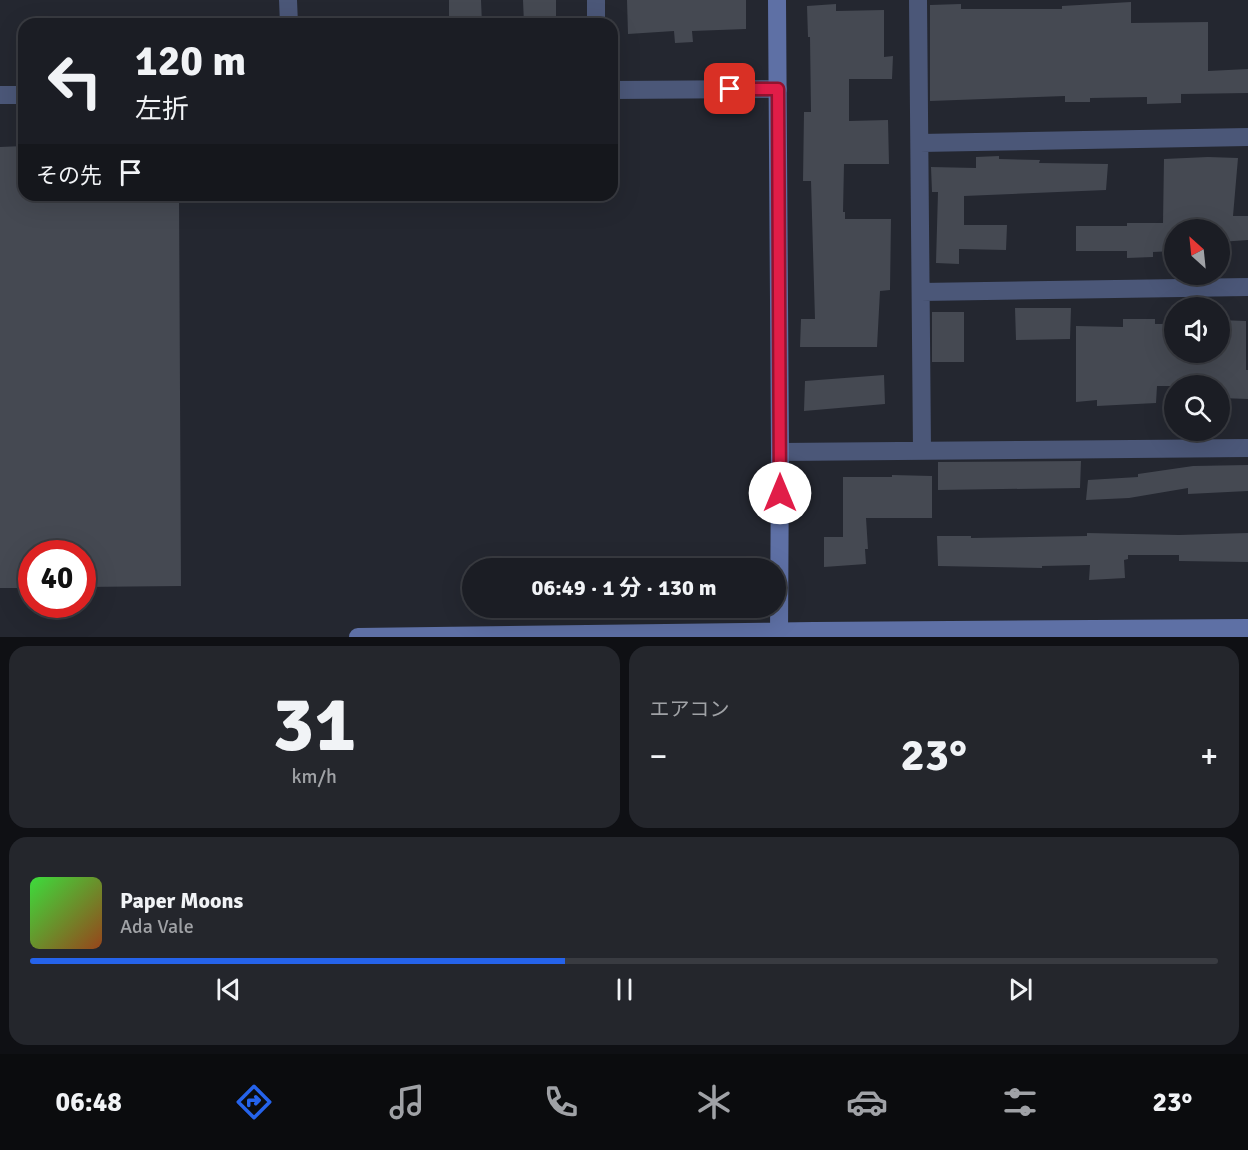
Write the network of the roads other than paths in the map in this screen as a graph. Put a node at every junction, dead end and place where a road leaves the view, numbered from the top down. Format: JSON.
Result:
{"nodes":[{"id":1,"x":288,"y":0,"type":"edge"},
{"id":2,"x":596,"y":0,"type":"edge"},
{"id":3,"x":777,"y":0,"type":"edge"},
{"id":4,"x":918,"y":0,"type":"edge"},
{"id":5,"x":289,"y":18,"type":"edge"},
{"id":6,"x":596,"y":18,"type":"edge"},
{"id":7,"x":778,"y":89,"type":"junction"},
{"id":8,"x":618,"y":90,"type":"edge"},
{"id":9,"x":0,"y":95,"type":"edge"},
{"id":10,"x":18,"y":95,"type":"edge"},
{"id":11,"x":1248,"y":137,"type":"edge"},
{"id":12,"x":920,"y":143,"type":"junction"},
{"id":13,"x":1248,"y":287,"type":"edge"},
{"id":14,"x":921,"y":292,"type":"junction"},
{"id":15,"x":1248,"y":448,"type":"edge"},
{"id":16,"x":922,"y":450,"type":"junction"},
{"id":17,"x":780,"y":452,"type":"junction"},
{"id":18,"x":1248,"y":628,"type":"edge"},
{"id":19,"x":779,"y":634,"type":"edge"},
{"id":20,"x":358,"y":637,"type":"edge"}],
"edges":[{"from":1,"to":5,"type":"street"},
{"from":2,"to":6,"type":"street"},
{"from":3,"to":7,"type":"street"},
{"from":4,"to":12,"type":"street"},
{"from":7,"to":8,"type":"street"},
{"from":7,"to":17,"type":"street"},
{"from":9,"to":10,"type":"street"},
{"from":11,"to":12,"type":"street"},
{"from":12,"to":14,"type":"street"},
{"from":13,"to":14,"type":"street"},
{"from":14,"to":16,"type":"street"},
{"from":15,"to":16,"type":"street"},
{"from":16,"to":17,"type":"street"},
{"from":17,"to":19,"type":"street"},
{"from":18,"to":19,"type":"street"},
{"from":19,"to":20,"type":"street"}]}
